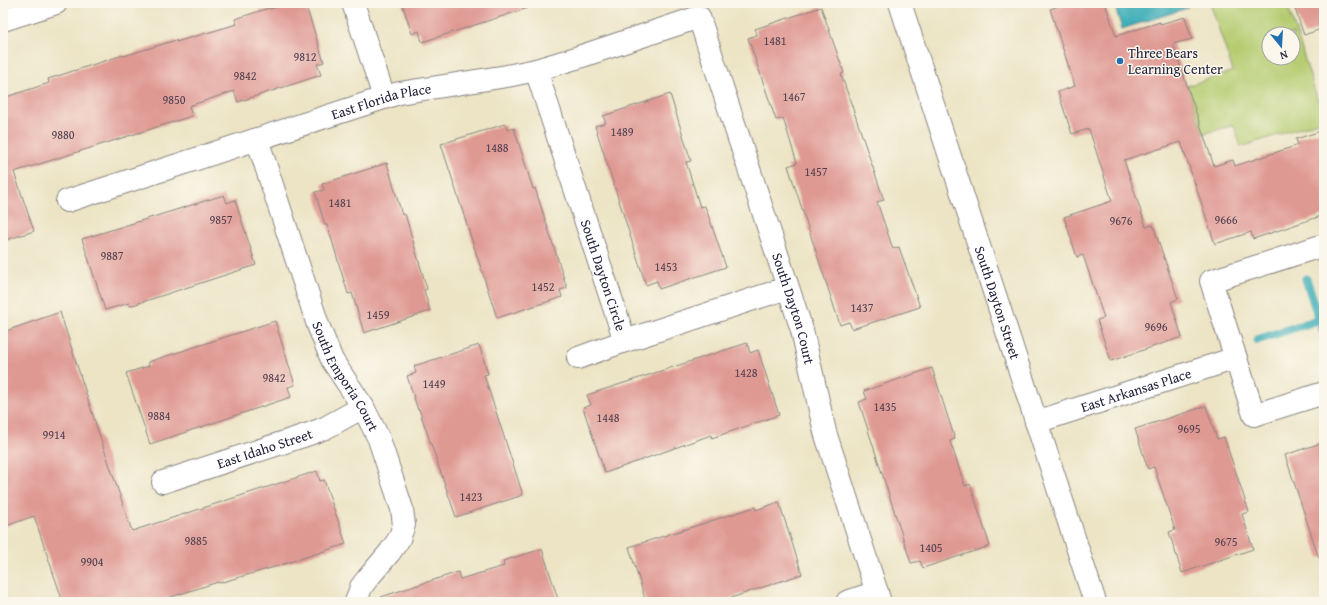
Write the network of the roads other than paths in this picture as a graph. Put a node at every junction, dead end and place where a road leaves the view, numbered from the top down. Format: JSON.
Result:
{"nodes":[{"id":1,"x":56,"y":3,"type":"edge"},
{"id":2,"x":353,"y":3,"type":"edge"},
{"id":3,"x":900,"y":3,"type":"edge"},
{"id":4,"x":699,"y":17,"type":"joint"},
{"id":5,"x":3,"y":20,"type":"edge"},
{"id":6,"x":536,"y":70,"type":"junction"},
{"id":7,"x":384,"y":97,"type":"junction"},
{"id":8,"x":257,"y":139,"type":"junction"},
{"id":9,"x":68,"y":201,"type":"dead end"},
{"id":10,"x":1324,"y":245,"type":"edge"},
{"id":11,"x":787,"y":288,"type":"junction"},
{"id":12,"x":625,"y":342,"type":"junction"},
{"id":13,"x":578,"y":358,"type":"dead end"},
{"id":14,"x":1236,"y":358,"type":"junction"},
{"id":15,"x":1324,"y":393,"type":"edge"},
{"id":16,"x":363,"y":407,"type":"junction"},
{"id":17,"x":1036,"y":422,"type":"junction"},
{"id":18,"x":163,"y":482,"type":"dead end"},
{"id":19,"x":879,"y":597,"type":"edge"},
{"id":20,"x":356,"y":602,"type":"edge"},
{"id":21,"x":847,"y":602,"type":"edge"},
{"id":22,"x":1095,"y":602,"type":"edge"}],
"edges":[{"from":1,"to":5,"type":"street"},
{"from":2,"to":7,"type":"street"},
{"from":3,"to":17,"type":"street","name":"South Dayton Street"},
{"from":4,"to":6,"type":"street","name":"East Florida Place"},
{"from":4,"to":11,"type":"street","name":"South Dayton Court"},
{"from":6,"to":7,"type":"street","name":"East Florida Place"},
{"from":6,"to":12,"type":"street","name":"South Dayton Circle"},
{"from":7,"to":8,"type":"street","name":"East Florida Place"},
{"from":8,"to":9,"type":"street","name":"East Florida Place"},
{"from":8,"to":16,"type":"street","name":"South Emporia Court"},
{"from":10,"to":14,"type":"street"},
{"from":11,"to":12,"type":"street","name":"South Dayton Circle"},
{"from":11,"to":19,"type":"street","name":"South Dayton Court"},
{"from":12,"to":13,"type":"street"},
{"from":14,"to":15,"type":"street"},
{"from":14,"to":17,"type":"street","name":"East Arkansas Place"},
{"from":16,"to":18,"type":"street","name":"East Idaho Street"},
{"from":16,"to":20,"type":"street","name":"South Emporia Court"},
{"from":17,"to":22,"type":"street","name":"South Dayton Street"},
{"from":19,"to":21,"type":"street"}]}
